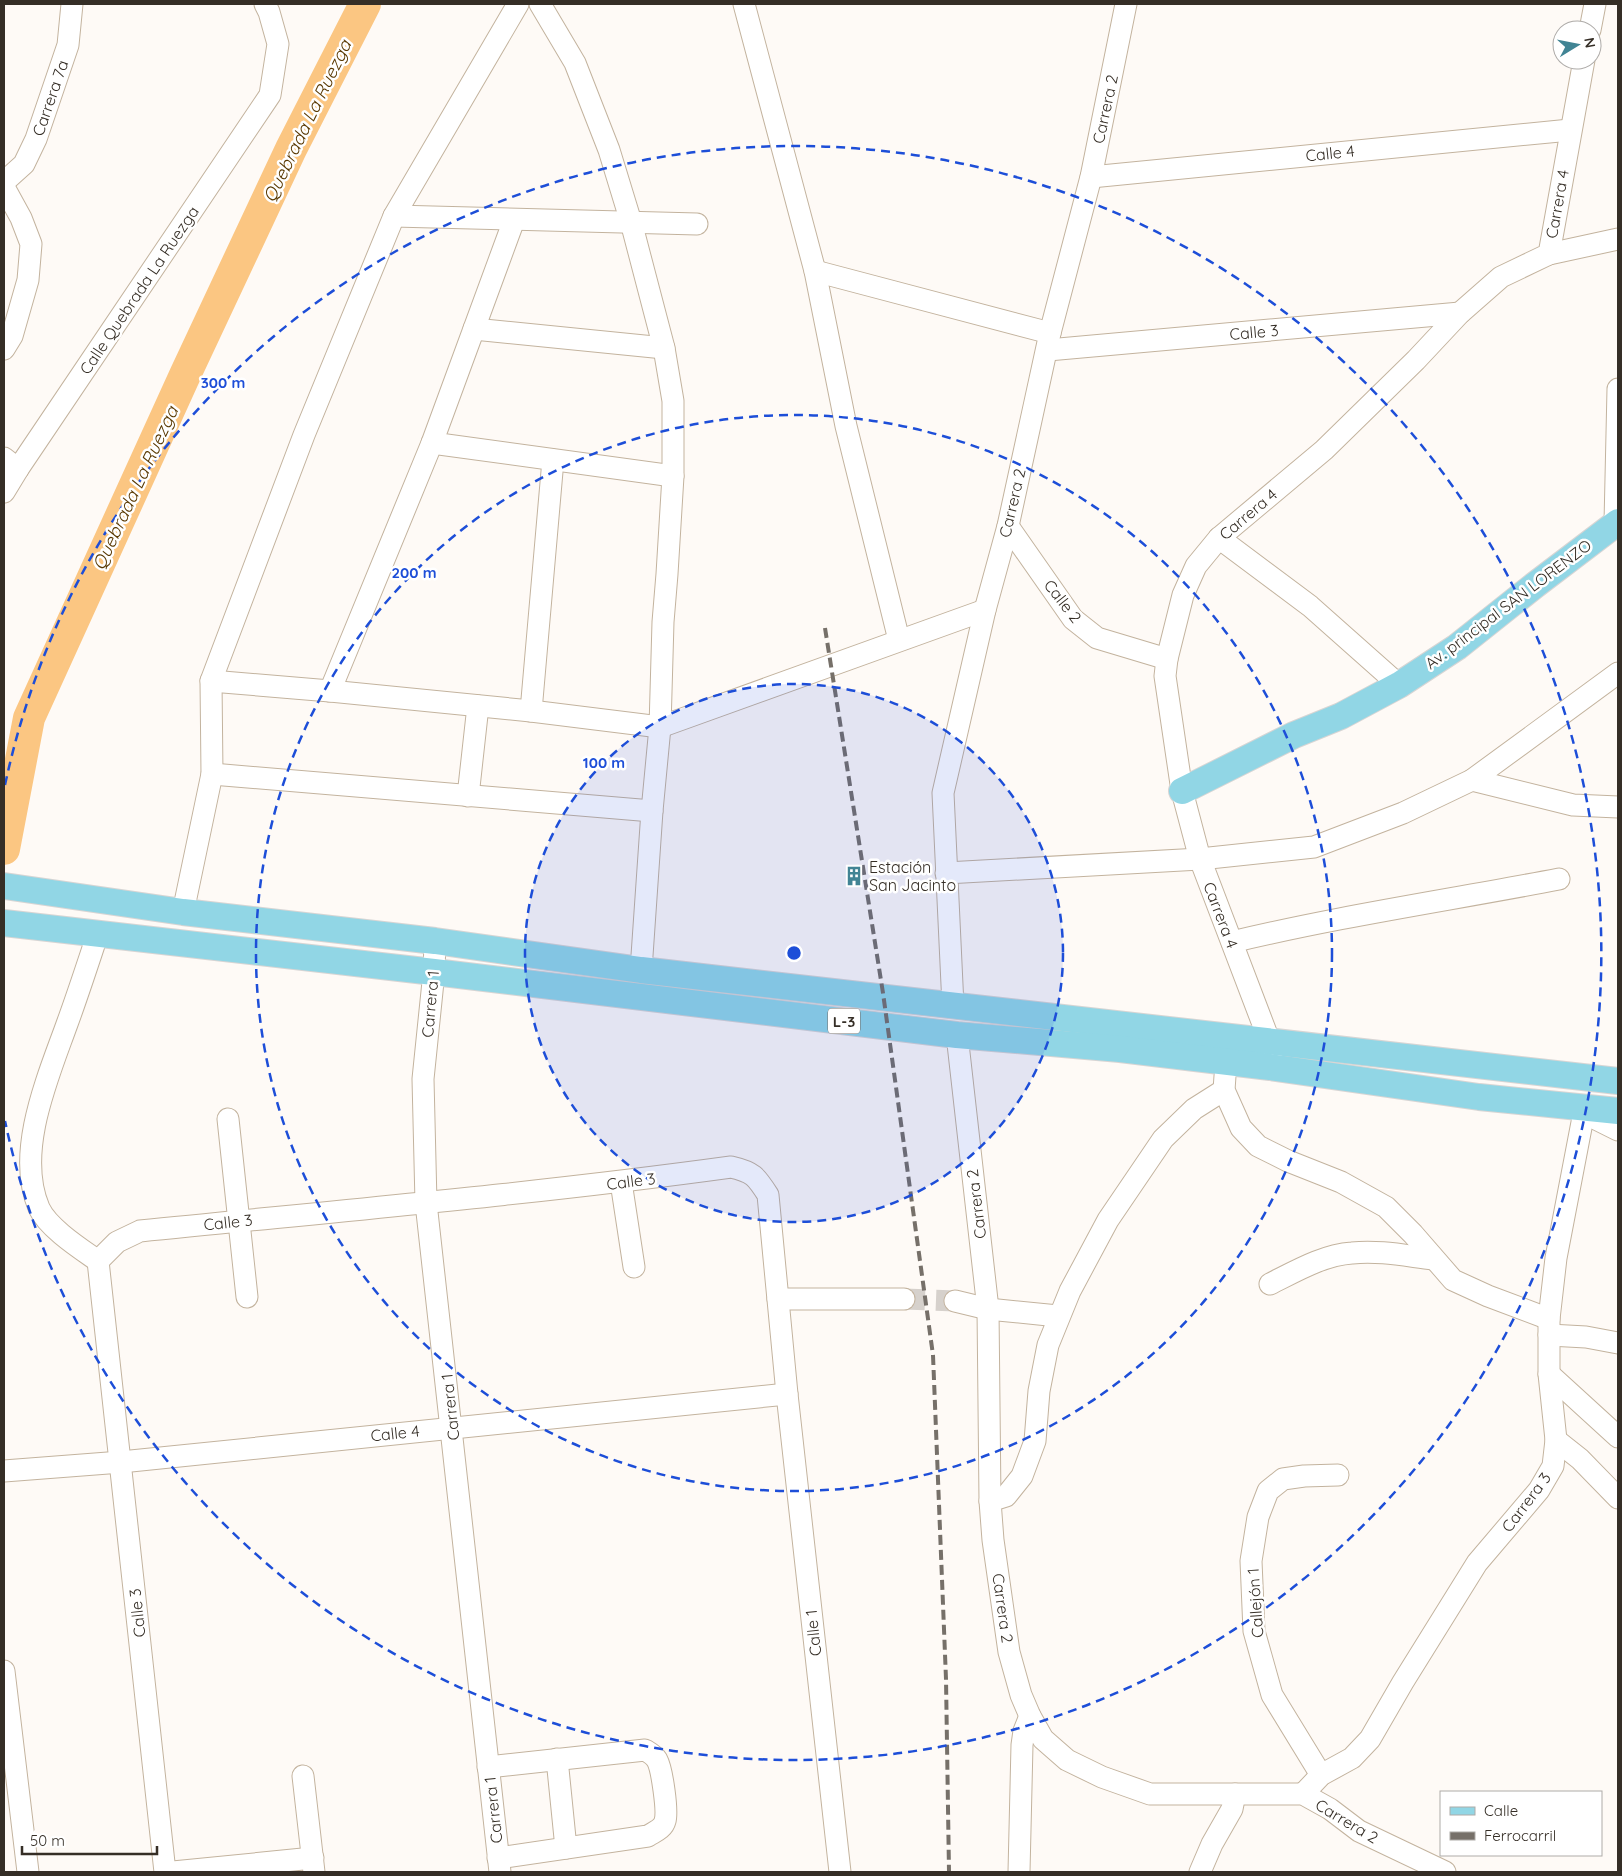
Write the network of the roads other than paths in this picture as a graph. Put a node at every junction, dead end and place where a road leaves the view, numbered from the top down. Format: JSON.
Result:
{"nodes":[{"id":1,"x":72,"y":4,"type":"edge"},
{"id":2,"x":264,"y":4,"type":"edge"},
{"id":3,"x":518,"y":4,"type":"edge"},
{"id":4,"x":540,"y":4,"type":"edge"},
{"id":5,"x":744,"y":4,"type":"edge"},
{"id":6,"x":1126,"y":4,"type":"edge"},
{"id":7,"x":1595,"y":4,"type":"edge"},
{"id":8,"x":1592,"y":20,"type":"edge"},
{"id":9,"x":1582,"y":70,"type":"edge"},
{"id":10,"x":1570,"y":130,"type":"junction"},
{"id":11,"x":1091,"y":177,"type":"junction"},
{"id":12,"x":4,"y":182,"type":"edge"},
{"id":13,"x":4,"y":187,"type":"edge"},
{"id":14,"x":394,"y":216,"type":"junction"},
{"id":15,"x":514,"y":220,"type":"junction"},
{"id":16,"x":631,"y":222,"type":"junction"},
{"id":17,"x":697,"y":224,"type":"dead end"},
{"id":18,"x":1618,"y":239,"type":"edge"},
{"id":19,"x":1548,"y":254,"type":"junction"},
{"id":20,"x":816,"y":271,"type":"junction"},
{"id":21,"x":1460,"y":313,"type":"junction"},
{"id":22,"x":474,"y":329,"type":"junction"},
{"id":23,"x":1049,"y":342,"type":"junction"},
{"id":24,"x":664,"y":348,"type":"junction"},
{"id":25,"x":4,"y":349,"type":"edge"},
{"id":26,"x":1618,"y":389,"type":"edge"},
{"id":27,"x":432,"y":443,"type":"junction"},
{"id":28,"x":553,"y":460,"type":"junction"},
{"id":29,"x":11,"y":464,"type":"edge"},
{"id":30,"x":673,"y":476,"type":"junction"},
{"id":31,"x":4,"y":492,"type":"edge"},
{"id":32,"x":1617,"y":522,"type":"edge"},
{"id":33,"x":1008,"y":526,"type":"junction"},
{"id":34,"x":1218,"y":538,"type":"junction"},
{"id":35,"x":985,"y":610,"type":"junction"},
{"id":36,"x":899,"y":640,"type":"junction"},
{"id":37,"x":1167,"y":659,"type":"junction"},
{"id":38,"x":1618,"y":673,"type":"edge"},
{"id":39,"x":211,"y":681,"type":"junction"},
{"id":40,"x":1399,"y":685,"type":"junction"},
{"id":41,"x":330,"y":691,"type":"junction"},
{"id":42,"x":478,"y":706,"type":"junction"},
{"id":43,"x":531,"y":711,"type":"junction"},
{"id":44,"x":660,"y":726,"type":"junction"},
{"id":45,"x":212,"y":774,"type":"junction"},
{"id":46,"x":1472,"y":780,"type":"junction"},
{"id":47,"x":1182,"y":790,"type":"junction"},
{"id":48,"x":468,"y":796,"type":"junction"},
{"id":49,"x":1618,"y":807,"type":"edge"},
{"id":50,"x":652,"y":811,"type":"junction"},
{"id":51,"x":1200,"y":859,"type":"junction"},
{"id":52,"x":946,"y":873,"type":"junction"},
{"id":53,"x":1559,"y":879,"type":"dead end"},
{"id":54,"x":4,"y":886,"type":"edge"},
{"id":55,"x":183,"y":912,"type":"junction"},
{"id":56,"x":4,"y":923,"type":"edge"},
{"id":57,"x":98,"y":933,"type":"junction"},
{"id":58,"x":434,"y":941,"type":"junction"},
{"id":59,"x":1232,"y":942,"type":"junction"},
{"id":60,"x":641,"y":970,"type":"junction"},
{"id":61,"x":434,"y":972,"type":"junction"},
{"id":62,"x":953,"y":1006,"type":"junction"},
{"id":63,"x":957,"y":1035,"type":"junction"},
{"id":64,"x":1229,"y":1036,"type":"junction"},
{"id":65,"x":1269,"y":1040,"type":"junction"},
{"id":66,"x":1226,"y":1062,"type":"junction"},
{"id":67,"x":1274,"y":1067,"type":"junction"},
{"id":68,"x":1618,"y":1081,"type":"edge"},
{"id":69,"x":1224,"y":1090,"type":"junction"},
{"id":70,"x":1577,"y":1109,"type":"junction"},
{"id":71,"x":1618,"y":1111,"type":"edge"},
{"id":72,"x":228,"y":1119,"type":"dead end"},
{"id":73,"x":1618,"y":1130,"type":"edge"},
{"id":74,"x":621,"y":1182,"type":"junction"},
{"id":75,"x":426,"y":1203,"type":"junction"},
{"id":76,"x":239,"y":1221,"type":"junction"},
{"id":77,"x":1433,"y":1259,"type":"junction"},
{"id":78,"x":98,"y":1261,"type":"junction"},
{"id":79,"x":634,"y":1267,"type":"dead end"},
{"id":80,"x":1270,"y":1284,"type":"dead end"},
{"id":81,"x":247,"y":1297,"type":"dead end"},
{"id":82,"x":778,"y":1299,"type":"junction"},
{"id":83,"x":904,"y":1299,"type":"tunnel mouth"},
{"id":84,"x":955,"y":1301,"type":"tunnel mouth"},
{"id":85,"x":988,"y":1309,"type":"junction"},
{"id":86,"x":1058,"y":1316,"type":"junction"},
{"id":87,"x":1549,"y":1327,"type":"junction"},
{"id":88,"x":1618,"y":1343,"type":"edge"},
{"id":89,"x":1549,"y":1374,"type":"junction"},
{"id":90,"x":787,"y":1394,"type":"junction"},
{"id":91,"x":452,"y":1428,"type":"junction"},
{"id":92,"x":1618,"y":1437,"type":"edge"},
{"id":93,"x":1556,"y":1440,"type":"junction"},
{"id":94,"x":121,"y":1462,"type":"junction"},
{"id":95,"x":4,"y":1471,"type":"edge"},
{"id":96,"x":1338,"y":1475,"type":"dead end"},
{"id":97,"x":1618,"y":1498,"type":"edge"},
{"id":98,"x":990,"y":1501,"type":"junction"},
{"id":99,"x":4,"y":1671,"type":"edge"},
{"id":100,"x":1030,"y":1716,"type":"junction"},
{"id":101,"x":557,"y":1759,"type":"junction"},
{"id":102,"x":488,"y":1767,"type":"junction"},
{"id":103,"x":1322,"y":1775,"type":"junction"},
{"id":104,"x":303,"y":1776,"type":"dead end"},
{"id":105,"x":1235,"y":1794,"type":"junction"},
{"id":106,"x":1303,"y":1794,"type":"junction"},
{"id":107,"x":566,"y":1848,"type":"junction"},
{"id":108,"x":314,"y":1865,"type":"edge"},
{"id":109,"x":499,"y":1865,"type":"edge"},
{"id":110,"x":28,"y":1872,"type":"edge"},
{"id":111,"x":165,"y":1872,"type":"edge"},
{"id":112,"x":173,"y":1872,"type":"edge"},
{"id":113,"x":840,"y":1872,"type":"edge"},
{"id":114,"x":1019,"y":1872,"type":"edge"},
{"id":115,"x":1200,"y":1872,"type":"edge"},
{"id":116,"x":1445,"y":1872,"type":"edge"}],
"edges":[{"from":1,"to":12,"type":"street","name":"Carrera 7a"},
{"from":2,"to":29,"type":"street","name":"Calle Quebrada La Ruezga"},
{"from":3,"to":14,"type":"street"},
{"from":4,"to":16,"type":"street"},
{"from":5,"to":20,"type":"street"},
{"from":6,"to":11,"type":"street","name":"Carrera 2"},
{"from":7,"to":8,"type":"street"},
{"from":9,"to":10,"type":"street","name":"Carrera 4"},
{"from":10,"to":11,"type":"street","name":"Calle 4"},
{"from":10,"to":19,"type":"street","name":"Carrera 4"},
{"from":11,"to":23,"type":"street","name":"Carrera 2"},
{"from":13,"to":25,"type":"street"},
{"from":14,"to":15,"type":"street"},
{"from":14,"to":39,"type":"street"},
{"from":15,"to":16,"type":"street"},
{"from":15,"to":22,"type":"street"},
{"from":16,"to":17,"type":"street"},
{"from":16,"to":24,"type":"street"},
{"from":18,"to":19,"type":"street"},
{"from":19,"to":21,"type":"street","name":"Carrera 4"},
{"from":20,"to":23,"type":"street"},
{"from":20,"to":36,"type":"street"},
{"from":21,"to":23,"type":"street","name":"Calle 3"},
{"from":21,"to":34,"type":"street","name":"Carrera 4"},
{"from":22,"to":24,"type":"street"},
{"from":22,"to":27,"type":"street"},
{"from":23,"to":33,"type":"street","name":"Carrera 2"},
{"from":24,"to":30,"type":"street"},
{"from":26,"to":32,"type":"street"},
{"from":27,"to":28,"type":"street"},
{"from":27,"to":41,"type":"street"},
{"from":28,"to":30,"type":"street"},
{"from":28,"to":43,"type":"street"},
{"from":29,"to":31,"type":"street","name":"Calle Quebrada La Ruezga"},
{"from":30,"to":44,"type":"street"},
{"from":32,"to":40,"type":"main road","name":"Av. principal SAN LORENZO"},
{"from":33,"to":35,"type":"street","name":"Carrera 2"},
{"from":33,"to":37,"type":"street","name":"Calle 2"},
{"from":34,"to":37,"type":"street","name":"Carrera 4"},
{"from":34,"to":40,"type":"street"},
{"from":35,"to":36,"type":"street"},
{"from":35,"to":52,"type":"street","name":"Carrera 2"},
{"from":36,"to":44,"type":"street"},
{"from":37,"to":47,"type":"street","name":"Carrera 4"},
{"from":38,"to":46,"type":"street"},
{"from":39,"to":41,"type":"street"},
{"from":39,"to":45,"type":"street"},
{"from":40,"to":47,"type":"main road","name":"Av. principal SAN LORENZO"},
{"from":41,"to":42,"type":"street"},
{"from":42,"to":43,"type":"street"},
{"from":42,"to":48,"type":"street"},
{"from":43,"to":44,"type":"street"},
{"from":44,"to":50,"type":"street"},
{"from":45,"to":48,"type":"street"},
{"from":45,"to":55,"type":"street"},
{"from":46,"to":49,"type":"street"},
{"from":46,"to":51,"type":"street"},
{"from":47,"to":51,"type":"street","name":"Carrera 4"},
{"from":48,"to":50,"type":"street"},
{"from":50,"to":60,"type":"street"},
{"from":51,"to":52,"type":"street"},
{"from":51,"to":59,"type":"street","name":"Carrera 4"},
{"from":52,"to":62,"type":"street","name":"Carrera 2"},
{"from":53,"to":59,"type":"street"},
{"from":54,"to":55,"type":"main road","number":"L-3"},
{"from":55,"to":58,"type":"main road","number":"L-3"},
{"from":56,"to":57,"type":"main road","number":"L-3"},
{"from":57,"to":61,"type":"main road","number":"L-3"},
{"from":57,"to":78,"type":"street"},
{"from":58,"to":60,"type":"main road","number":"L-3"},
{"from":58,"to":61,"type":"street","name":"Carrera 1"},
{"from":59,"to":65,"type":"street","name":"Carrera 4"},
{"from":60,"to":62,"type":"main road","number":"L-3"},
{"from":61,"to":63,"type":"main road","number":"L-3"},
{"from":61,"to":75,"type":"street","name":"Carrera 1"},
{"from":62,"to":64,"type":"main road","number":"L-3"},
{"from":63,"to":66,"type":"main road","number":"L-3"},
{"from":63,"to":85,"type":"street","name":"Carrera 2"},
{"from":64,"to":65,"type":"main road","number":"L-3"},
{"from":64,"to":66,"type":"street"},
{"from":65,"to":67,"type":"street","name":"Carrera 4"},
{"from":65,"to":68,"type":"main road","number":"L-3"},
{"from":66,"to":67,"type":"main road","number":"L-3"},
{"from":66,"to":69,"type":"street"},
{"from":67,"to":70,"type":"main road","number":"L-3"},
{"from":69,"to":77,"type":"street"},
{"from":69,"to":86,"type":"street"},
{"from":70,"to":71,"type":"main road","number":"L-3"},
{"from":70,"to":73,"type":"street"},
{"from":70,"to":87,"type":"street","name":"Carrera 3"},
{"from":72,"to":76,"type":"street"},
{"from":74,"to":75,"type":"street","name":"Calle 3"},
{"from":74,"to":79,"type":"street"},
{"from":74,"to":82,"type":"street","name":"Calle 3"},
{"from":75,"to":76,"type":"street","name":"Calle 3"},
{"from":75,"to":91,"type":"street","name":"Carrera 1"},
{"from":76,"to":78,"type":"street","name":"Calle 3"},
{"from":76,"to":81,"type":"street"},
{"from":77,"to":80,"type":"street"},
{"from":77,"to":87,"type":"street"},
{"from":78,"to":94,"type":"street","name":"Calle 3"},
{"from":82,"to":83,"type":"street"},
{"from":82,"to":90,"type":"street","name":"Calle 3"},
{"from":84,"to":85,"type":"street"},
{"from":85,"to":86,"type":"street"},
{"from":85,"to":98,"type":"street","name":"Carrera 2"},
{"from":86,"to":98,"type":"street"},
{"from":87,"to":88,"type":"street"},
{"from":87,"to":89,"type":"street","name":"Carrera 3"},
{"from":89,"to":92,"type":"street"},
{"from":89,"to":93,"type":"street","name":"Carrera 3"},
{"from":90,"to":91,"type":"street","name":"Calle 4"},
{"from":90,"to":113,"type":"street","name":"Calle 1"},
{"from":91,"to":94,"type":"street","name":"Calle 4"},
{"from":91,"to":102,"type":"street","name":"Carrera 1"},
{"from":93,"to":97,"type":"street"},
{"from":93,"to":103,"type":"street","name":"Carrera 3"},
{"from":94,"to":95,"type":"street","name":"Calle 4"},
{"from":94,"to":111,"type":"street","name":"Calle 3"},
{"from":96,"to":103,"type":"street","name":"Callejón 1"},
{"from":98,"to":100,"type":"street","name":"Carrera 2"},
{"from":99,"to":110,"type":"street"},
{"from":100,"to":105,"type":"street","name":"Carrera 2"},
{"from":100,"to":114,"type":"street"},
{"from":101,"to":102,"type":"street"},
{"from":101,"to":107,"type":"street"},
{"from":101,"to":107,"type":"street"},
{"from":102,"to":109,"type":"street","name":"Carrera 1"},
{"from":103,"to":106,"type":"street","name":"Carrera 3"},
{"from":104,"to":108,"type":"street"},
{"from":105,"to":106,"type":"street","name":"Carrera 2"},
{"from":105,"to":115,"type":"street"},
{"from":106,"to":116,"type":"street","name":"Carrera 2"},
{"from":107,"to":109,"type":"street"},
{"from":108,"to":112,"type":"street"}]}
